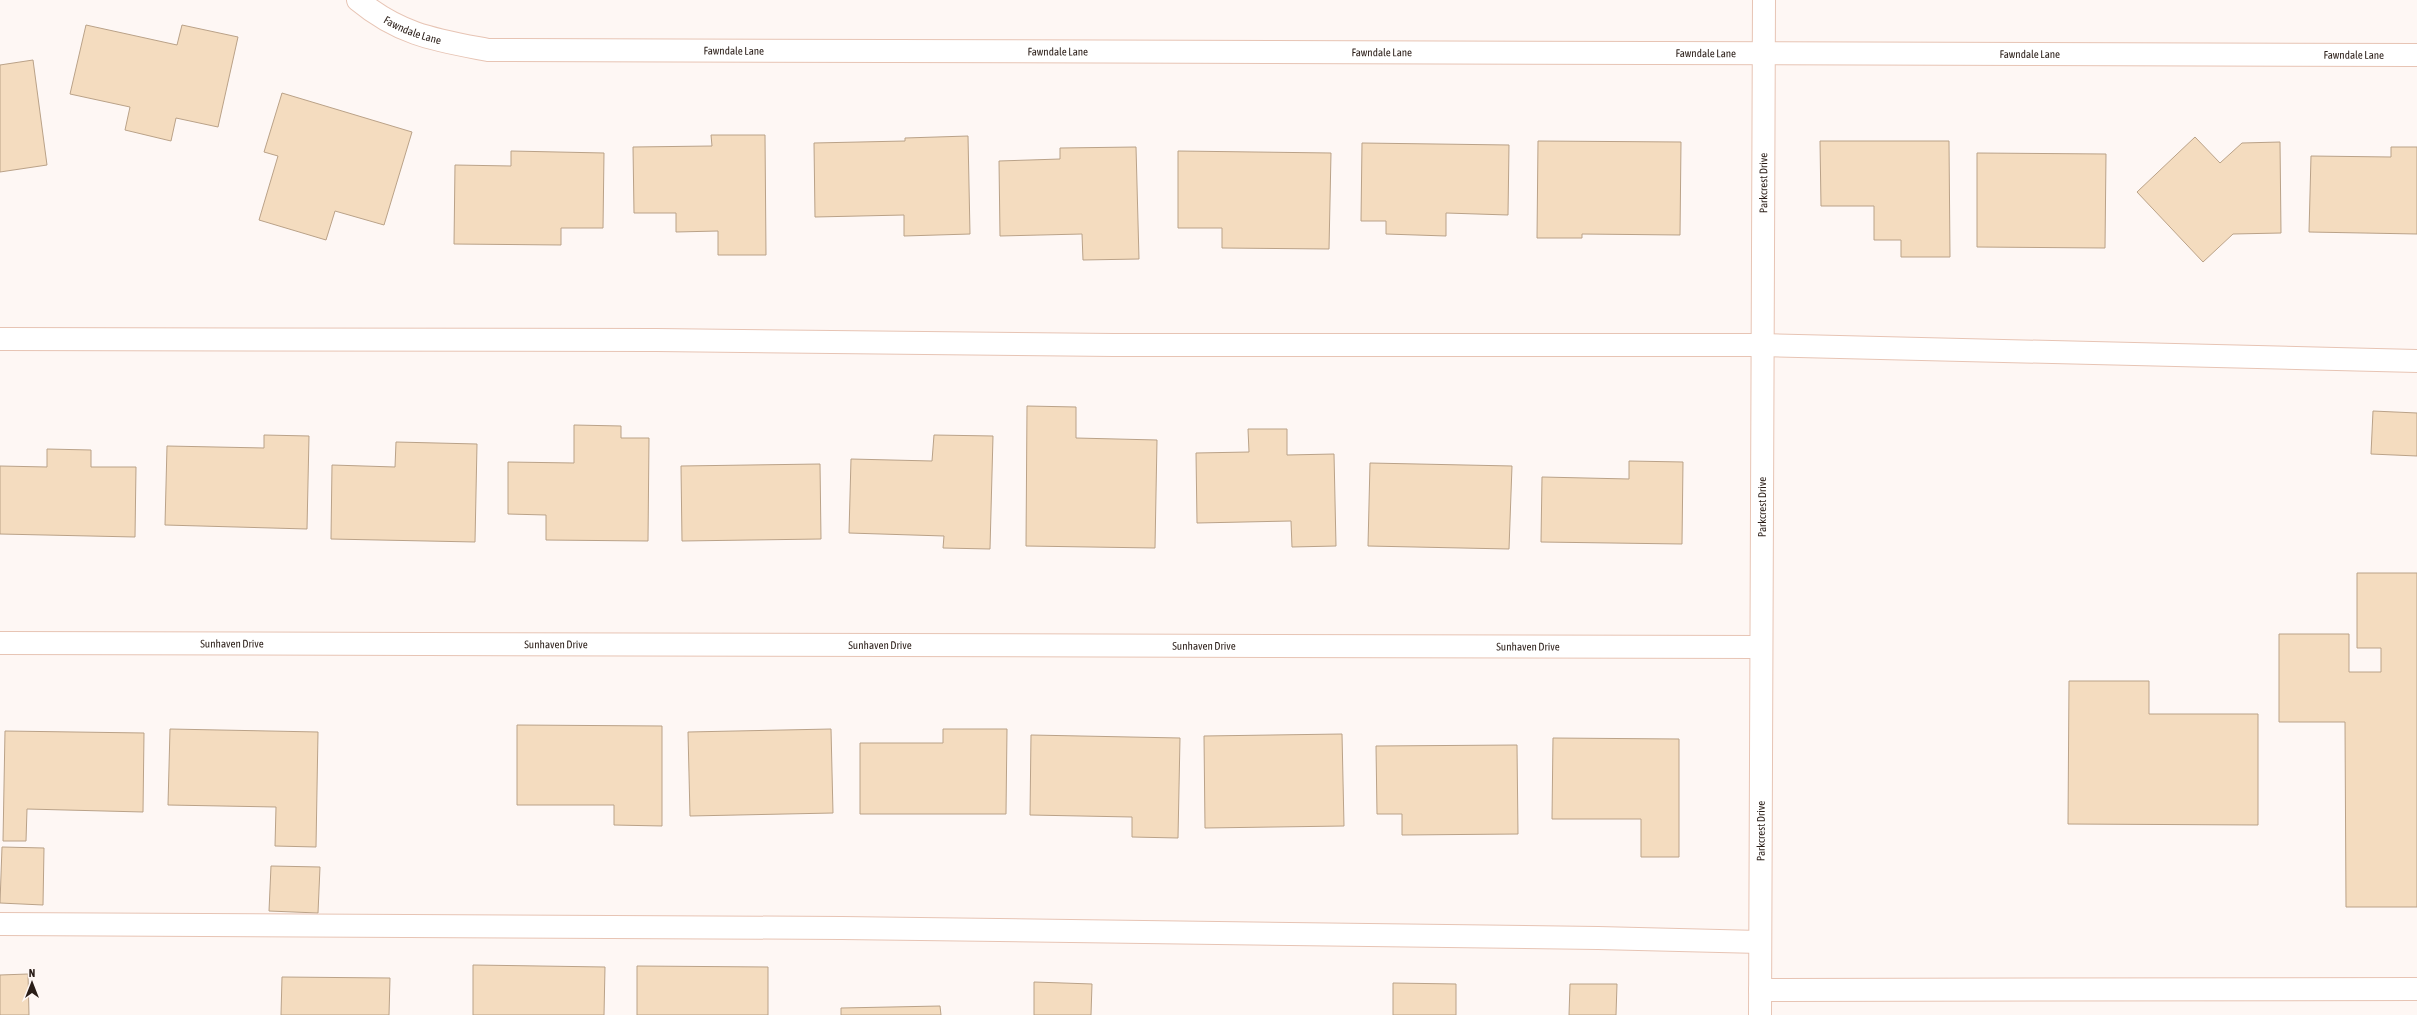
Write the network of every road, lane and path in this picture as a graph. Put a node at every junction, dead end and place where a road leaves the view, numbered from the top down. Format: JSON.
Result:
{"nodes":[{"id":1,"x":358,"y":0,"type":"edge"},
{"id":2,"x":1764,"y":0,"type":"edge"},
{"id":3,"x":1764,"y":53,"type":"junction"},
{"id":4,"x":2417,"y":55,"type":"edge"},
{"id":5,"x":0,"y":339,"type":"edge"},
{"id":6,"x":1762,"y":345,"type":"junction"},
{"id":7,"x":2417,"y":361,"type":"edge"},
{"id":8,"x":0,"y":643,"type":"edge"},
{"id":9,"x":1760,"y":647,"type":"junction"},
{"id":10,"x":0,"y":924,"type":"edge"},
{"id":11,"x":1760,"y":942,"type":"junction"},
{"id":12,"x":2417,"y":989,"type":"edge"},
{"id":13,"x":1760,"y":990,"type":"junction"},
{"id":14,"x":1760,"y":1015,"type":"edge"}],
"edges":[{"from":1,"to":3,"type":"street","name":"Fawndale Lane"},
{"from":2,"to":3,"type":"street","name":"Parkcrest Drive"},
{"from":3,"to":4,"type":"street","name":"Fawndale Lane"},
{"from":3,"to":6,"type":"street","name":"Parkcrest Drive"},
{"from":5,"to":6,"type":"street"},
{"from":6,"to":7,"type":"street"},
{"from":6,"to":9,"type":"street","name":"Parkcrest Drive"},
{"from":8,"to":9,"type":"street","name":"Sunhaven Drive"},
{"from":9,"to":11,"type":"street","name":"Parkcrest Drive"},
{"from":10,"to":11,"type":"street"},
{"from":11,"to":13,"type":"street","name":"Parkcrest Drive"},
{"from":12,"to":13,"type":"street"},
{"from":13,"to":14,"type":"street","name":"Parkcrest Drive"}]}
